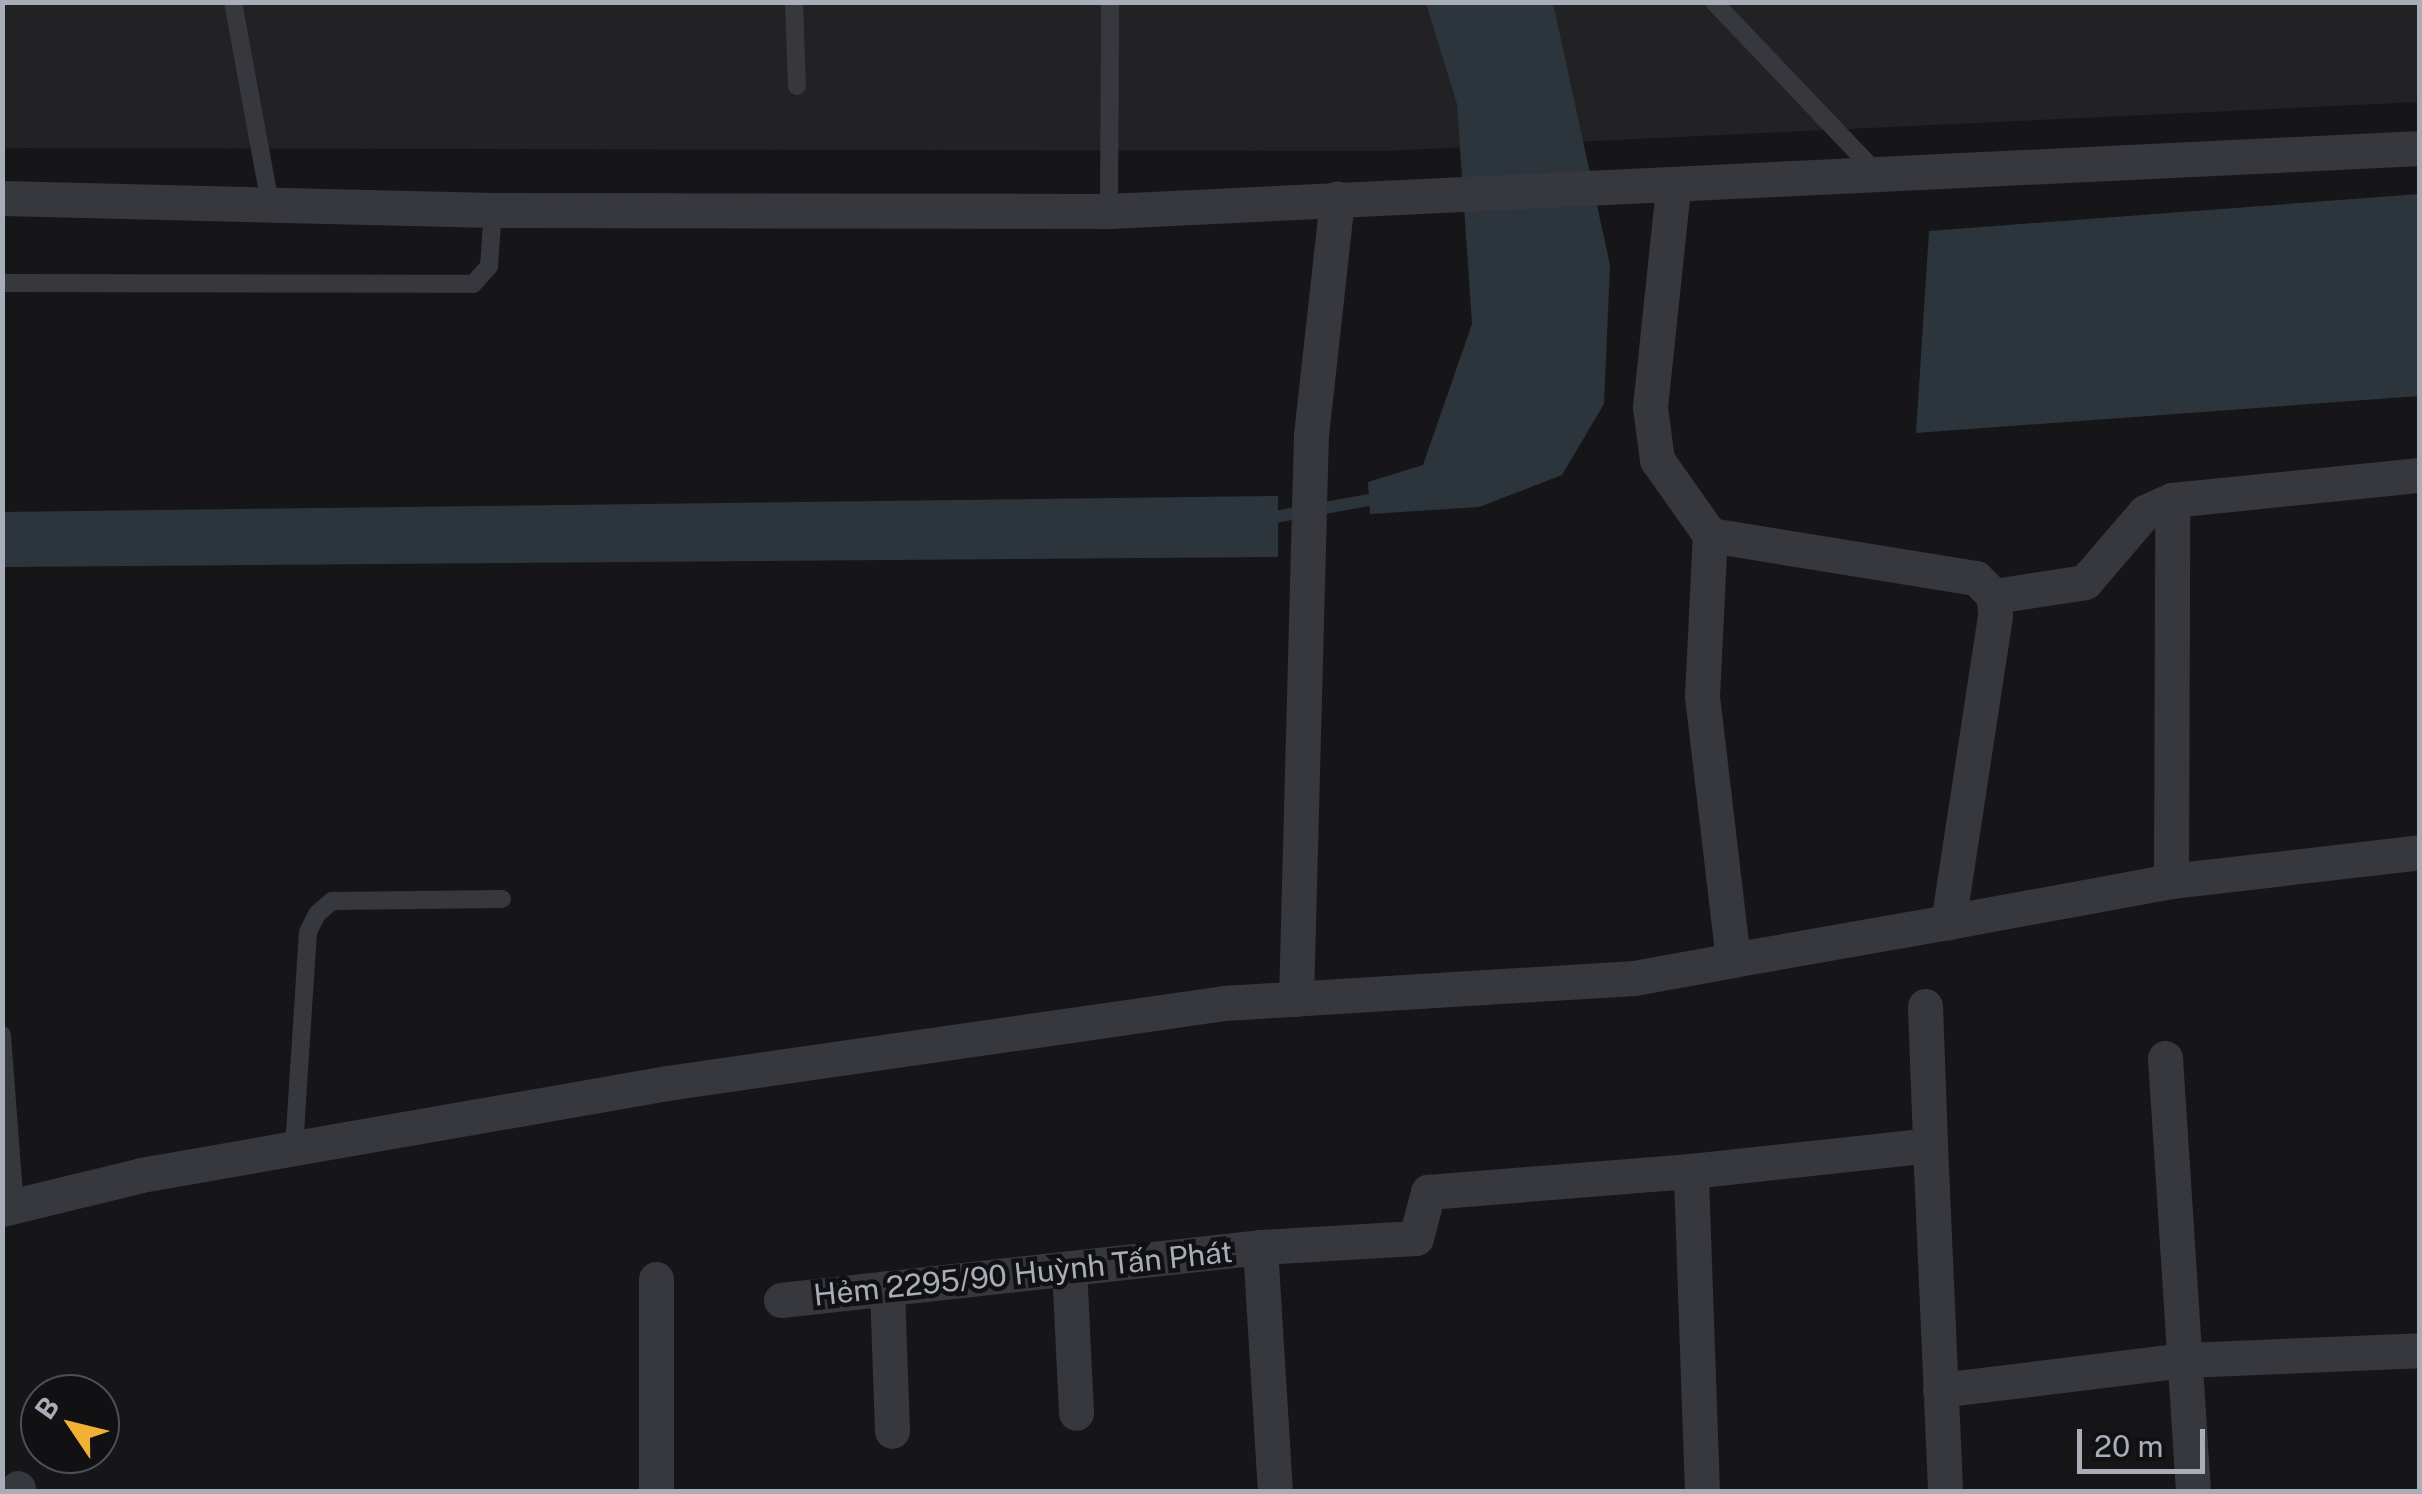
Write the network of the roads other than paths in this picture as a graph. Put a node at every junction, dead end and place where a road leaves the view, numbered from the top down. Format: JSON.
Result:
{"nodes":[{"id":1,"x":233,"y":2,"type":"edge"},
{"id":2,"x":794,"y":2,"type":"edge"},
{"id":3,"x":1110,"y":2,"type":"edge"},
{"id":4,"x":1714,"y":2,"type":"edge"},
{"id":5,"x":797,"y":86,"type":"dead end"},
{"id":6,"x":2420,"y":148,"type":"edge"},
{"id":7,"x":1884,"y":179,"type":"junction"},
{"id":8,"x":1673,"y":188,"type":"junction"},
{"id":9,"x":2,"y":198,"type":"edge"},
{"id":10,"x":1337,"y":198,"type":"junction"},
{"id":11,"x":270,"y":203,"type":"junction"},
{"id":12,"x":493,"y":210,"type":"junction"},
{"id":13,"x":1109,"y":211,"type":"junction"},
{"id":14,"x":2,"y":283,"type":"edge"},
{"id":15,"x":2420,"y":475,"type":"edge"},
{"id":16,"x":2172,"y":500,"type":"junction"},
{"id":17,"x":1710,"y":535,"type":"junction"},
{"id":18,"x":1994,"y":596,"type":"junction"},
{"id":19,"x":2420,"y":852,"type":"edge"},
{"id":20,"x":2171,"y":881,"type":"junction"},
{"id":21,"x":502,"y":899,"type":"dead end"},
{"id":22,"x":1948,"y":922,"type":"junction"},
{"id":23,"x":1732,"y":960,"type":"junction"},
{"id":24,"x":1296,"y":1000,"type":"junction"},
{"id":25,"x":1925,"y":1006,"type":"dead end"},
{"id":26,"x":2,"y":1035,"type":"edge"},
{"id":27,"x":2165,"y":1058,"type":"dead end"},
{"id":28,"x":1930,"y":1145,"type":"junction"},
{"id":29,"x":294,"y":1148,"type":"junction"},
{"id":30,"x":1691,"y":1171,"type":"junction"},
{"id":31,"x":9,"y":1207,"type":"edge"},
{"id":32,"x":1260,"y":1247,"type":"junction"},
{"id":33,"x":1069,"y":1268,"type":"junction"},
{"id":34,"x":656,"y":1279,"type":"dead end"},
{"id":35,"x":887,"y":1288,"type":"junction"},
{"id":36,"x":781,"y":1300,"type":"dead end"},
{"id":37,"x":2420,"y":1350,"type":"edge"},
{"id":38,"x":2184,"y":1360,"type":"junction"},
{"id":39,"x":1940,"y":1390,"type":"junction"},
{"id":40,"x":1076,"y":1412,"type":"dead end"},
{"id":41,"x":892,"y":1430,"type":"dead end"},
{"id":42,"x":656,"y":1492,"type":"edge"},
{"id":43,"x":1274,"y":1492,"type":"edge"},
{"id":44,"x":1702,"y":1492,"type":"edge"},
{"id":45,"x":1945,"y":1492,"type":"edge"},
{"id":46,"x":2192,"y":1492,"type":"edge"}],
"edges":[{"from":1,"to":11,"type":"lane"},
{"from":2,"to":5,"type":"lane"},
{"from":3,"to":13,"type":"lane"},
{"from":4,"to":7,"type":"lane"},
{"from":6,"to":7,"type":"street"},
{"from":7,"to":8,"type":"street"},
{"from":8,"to":10,"type":"street"},
{"from":8,"to":17,"type":"street"},
{"from":9,"to":11,"type":"street"},
{"from":10,"to":13,"type":"street"},
{"from":10,"to":24,"type":"street"},
{"from":11,"to":12,"type":"street"},
{"from":12,"to":13,"type":"street"},
{"from":12,"to":14,"type":"lane"},
{"from":15,"to":16,"type":"street"},
{"from":16,"to":18,"type":"street"},
{"from":16,"to":20,"type":"street"},
{"from":17,"to":18,"type":"street"},
{"from":17,"to":23,"type":"street"},
{"from":18,"to":22,"type":"street"},
{"from":19,"to":20,"type":"street"},
{"from":20,"to":22,"type":"street"},
{"from":21,"to":29,"type":"lane"},
{"from":22,"to":23,"type":"street"},
{"from":23,"to":24,"type":"street"},
{"from":24,"to":29,"type":"street"},
{"from":25,"to":28,"type":"street"},
{"from":26,"to":31,"type":"lane"},
{"from":27,"to":38,"type":"street"},
{"from":28,"to":30,"type":"street"},
{"from":28,"to":39,"type":"street"},
{"from":29,"to":31,"type":"street"},
{"from":30,"to":32,"type":"street"},
{"from":30,"to":44,"type":"street"},
{"from":32,"to":33,"type":"street","name":"Hẻm 2295/90 Huỳnh Tấn Phát"},
{"from":32,"to":43,"type":"street","name":"Hẻm 2295/90 Huỳnh Tấn Phát"},
{"from":33,"to":35,"type":"street","name":"Hẻm 2295/90 Huỳnh Tấn Phát"},
{"from":33,"to":40,"type":"street"},
{"from":34,"to":42,"type":"street"},
{"from":35,"to":36,"type":"street","name":"Hẻm 2295/90 Huỳnh Tấn Phát"},
{"from":35,"to":41,"type":"street"},
{"from":37,"to":38,"type":"street"},
{"from":38,"to":39,"type":"street"},
{"from":38,"to":46,"type":"street"},
{"from":39,"to":45,"type":"street"}]}
